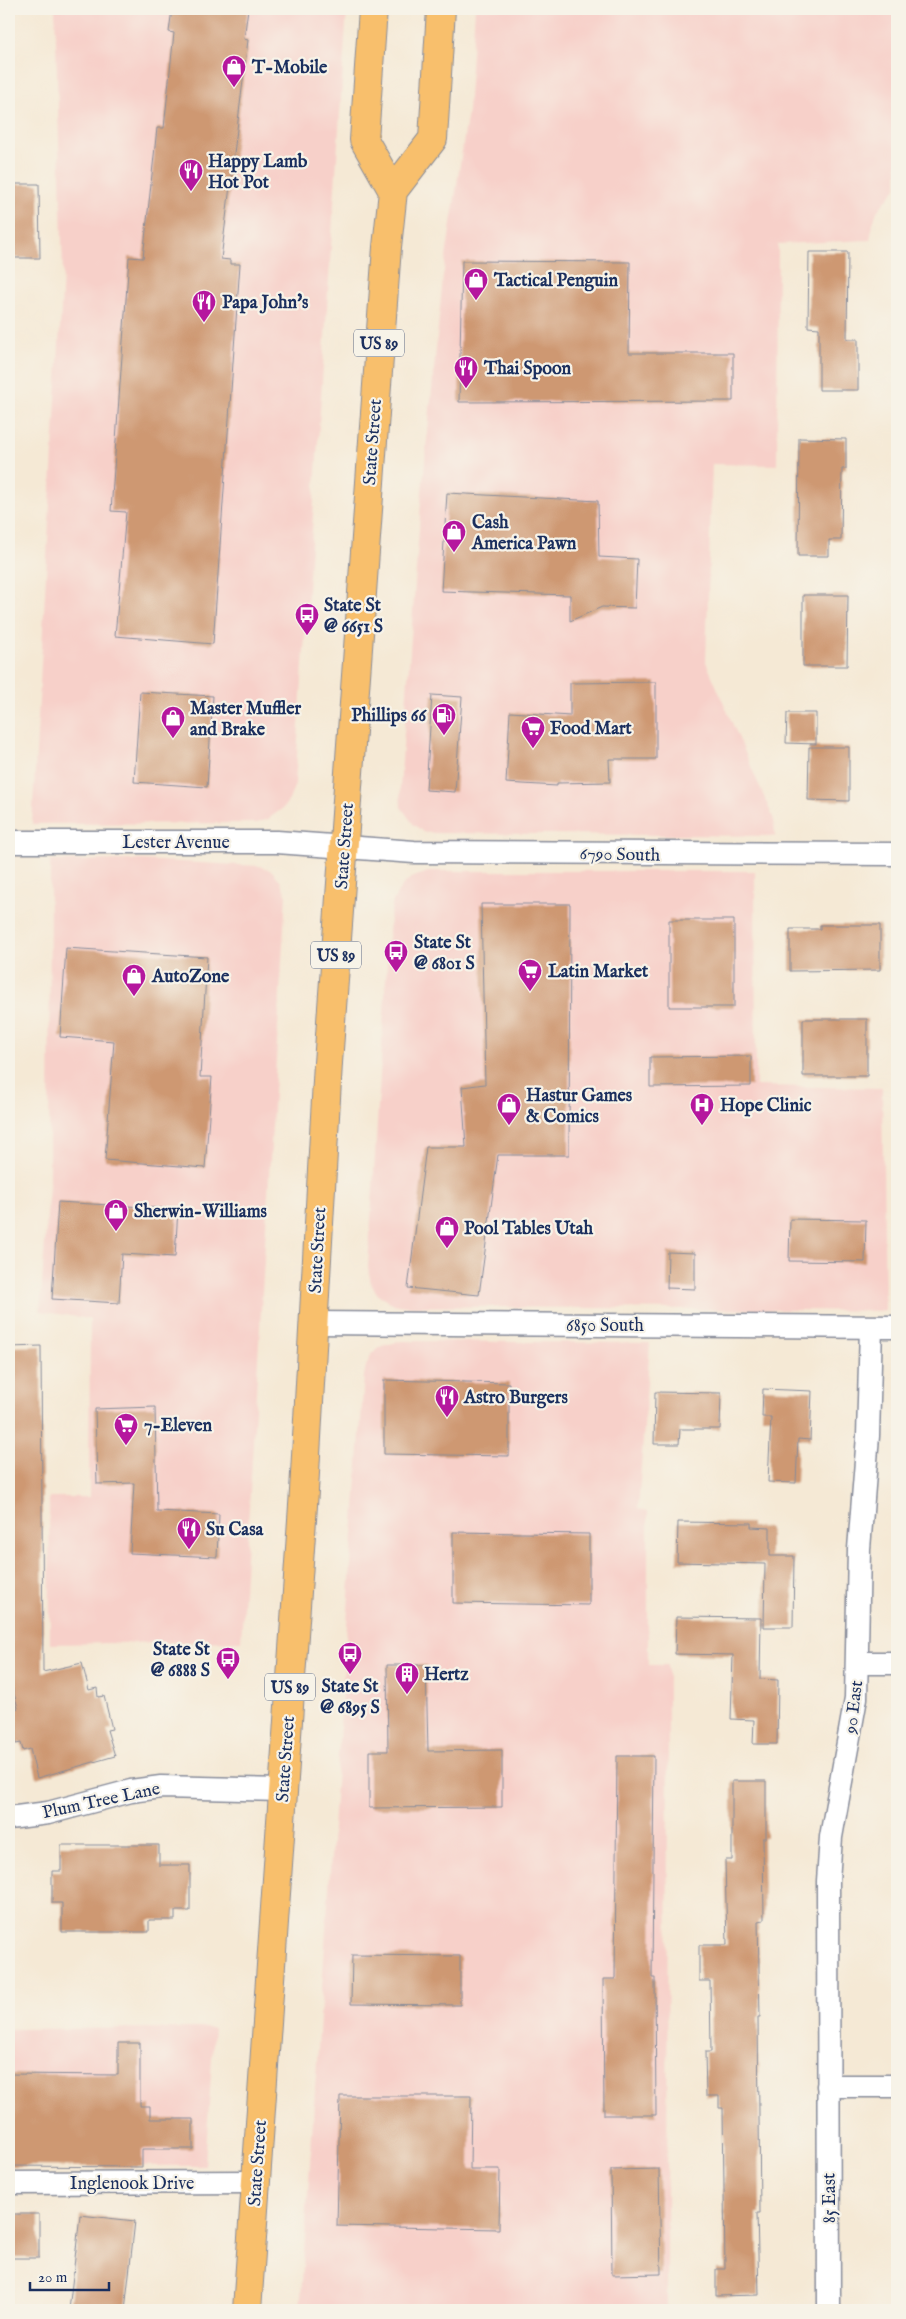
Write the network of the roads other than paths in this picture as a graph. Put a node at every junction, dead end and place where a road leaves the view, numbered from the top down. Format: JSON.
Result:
{"nodes":[{"id":1,"x":372,"y":9,"type":"edge"},
{"id":2,"x":441,"y":9,"type":"edge"},
{"id":3,"x":393,"y":191,"type":"junction"},
{"id":4,"x":9,"y":842,"type":"edge"},
{"id":5,"x":344,"y":847,"type":"junction"},
{"id":6,"x":897,"y":854,"type":"edge"},
{"id":7,"x":313,"y":1322,"type":"junction"},
{"id":8,"x":872,"y":1327,"type":"junction"},
{"id":9,"x":897,"y":1327,"type":"edge"},
{"id":10,"x":858,"y":1663,"type":"junction"},
{"id":11,"x":897,"y":1663,"type":"edge"},
{"id":12,"x":283,"y":1790,"type":"junction"},
{"id":13,"x":9,"y":1818,"type":"edge"},
{"id":14,"x":828,"y":2086,"type":"junction"},
{"id":15,"x":897,"y":2086,"type":"edge"},
{"id":16,"x":256,"y":2182,"type":"junction"},
{"id":17,"x":9,"y":2183,"type":"edge"},
{"id":18,"x":247,"y":2310,"type":"edge"},
{"id":19,"x":829,"y":2310,"type":"edge"}],
"edges":[{"from":1,"to":3,"type":"main road"},
{"from":2,"to":3,"type":"main road"},
{"from":3,"to":5,"type":"main road","name":"State Street","number":"US 89"},
{"from":4,"to":5,"type":"street","name":"Lester Avenue"},
{"from":5,"to":6,"type":"street","name":"6790 South"},
{"from":5,"to":7,"type":"main road","name":"State Street","number":"US 89"},
{"from":7,"to":8,"type":"street","name":"6850 South"},
{"from":7,"to":12,"type":"main road","name":"State Street","number":"US 89"},
{"from":8,"to":9,"type":"street","name":"6850 South"},
{"from":8,"to":10,"type":"street","name":"90 East"},
{"from":10,"to":11,"type":"street"},
{"from":10,"to":14,"type":"street","name":"90 East"},
{"from":12,"to":13,"type":"street","name":"Plum Tree Lane"},
{"from":12,"to":16,"type":"main road","name":"State Street","number":"US 89"},
{"from":14,"to":15,"type":"street"},
{"from":14,"to":19,"type":"street","name":"85 East"},
{"from":16,"to":17,"type":"street","name":"Inglenook Drive"},
{"from":16,"to":18,"type":"main road","name":"State Street","number":"US 89"}]}
